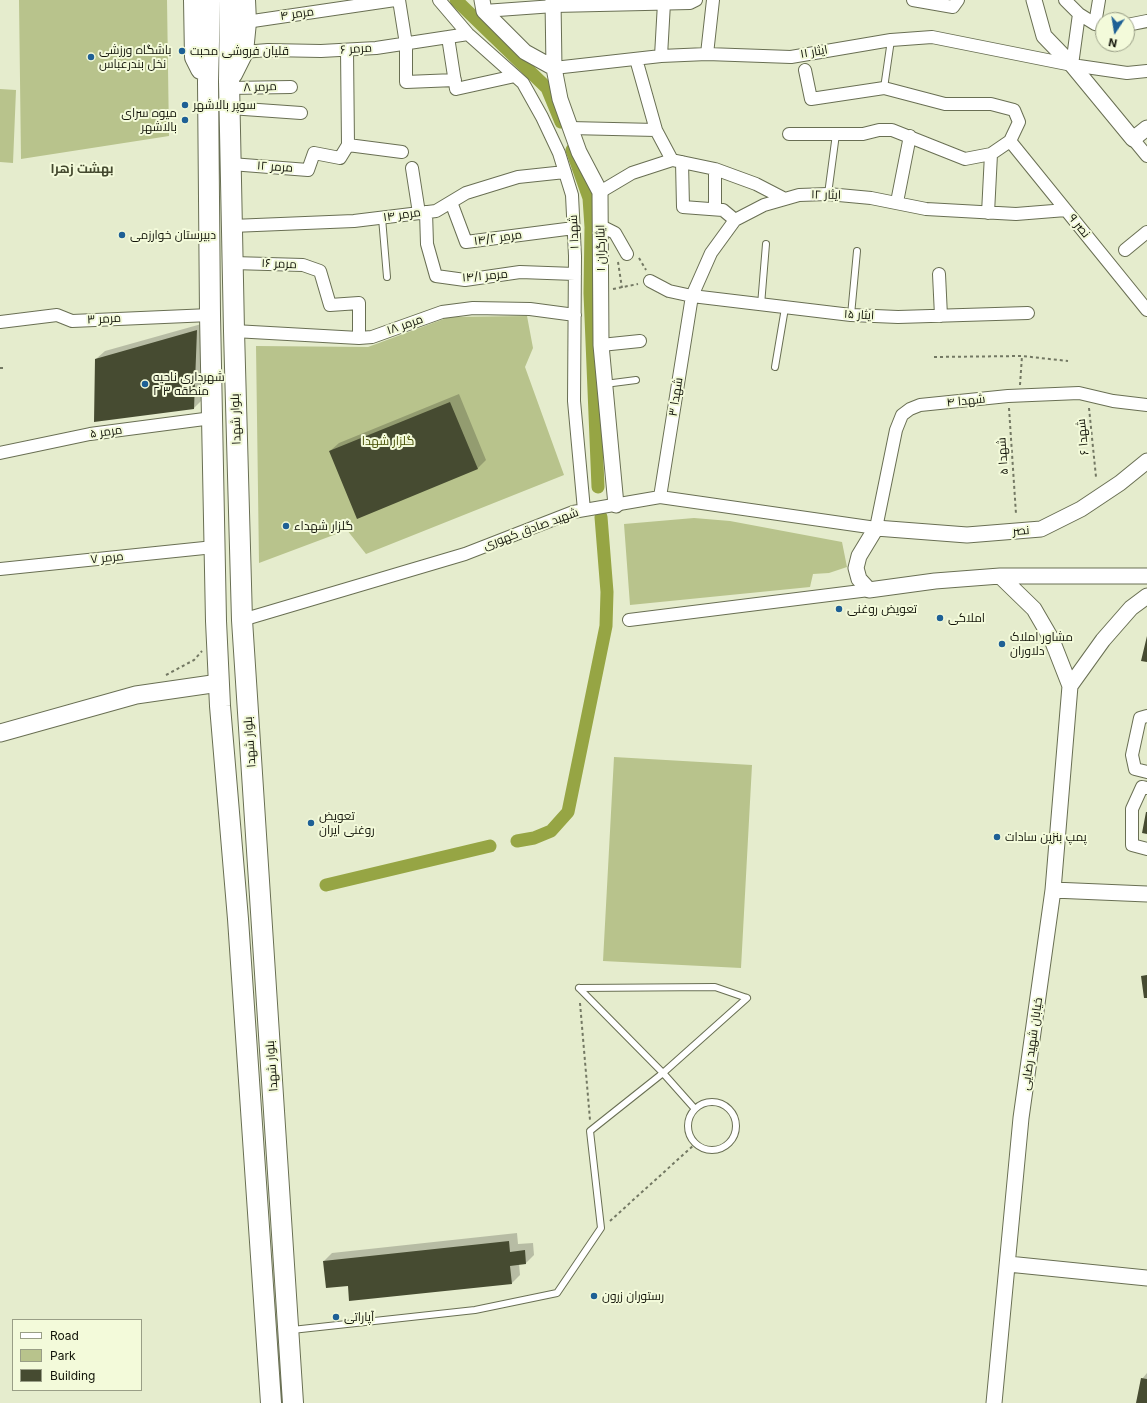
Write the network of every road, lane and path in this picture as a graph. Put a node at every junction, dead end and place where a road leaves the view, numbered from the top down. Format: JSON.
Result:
{"nodes":[{"id":1,"x":194,"y":0,"type":"edge"},
{"id":2,"x":210,"y":0,"type":"edge"},
{"id":3,"x":230,"y":0,"type":"edge"},
{"id":4,"x":245,"y":0,"type":"edge"},
{"id":5,"x":395,"y":0,"type":"edge"},
{"id":6,"x":399,"y":0,"type":"edge"},
{"id":7,"x":439,"y":0,"type":"edge"},
{"id":8,"x":696,"y":0,"type":"edge"},
{"id":9,"x":713,"y":0,"type":"edge"},
{"id":10,"x":913,"y":0,"type":"edge"},
{"id":11,"x":1034,"y":0,"type":"edge"},
{"id":12,"x":1065,"y":0,"type":"edge"},
{"id":13,"x":1099,"y":0,"type":"edge"},
{"id":14,"x":554,"y":3,"type":"edge"},
{"id":15,"x":664,"y":3,"type":"junction"},
{"id":16,"x":955,"y":4,"type":"edge"},
{"id":17,"x":483,"y":6,"type":"edge"},
{"id":18,"x":1099,"y":12,"type":"edge"},
{"id":19,"x":1079,"y":14,"type":"junction"},
{"id":20,"x":1147,"y":21,"type":"edge"},
{"id":21,"x":246,"y":22,"type":"junction"},
{"id":22,"x":1095,"y":23,"type":"edge"},
{"id":23,"x":1135,"y":23,"type":"edge"},
{"id":24,"x":468,"y":34,"type":"junction"},
{"id":25,"x":448,"y":37,"type":"junction"},
{"id":26,"x":891,"y":40,"type":"junction"},
{"id":27,"x":406,"y":44,"type":"junction"},
{"id":28,"x":347,"y":50,"type":"junction"},
{"id":29,"x":243,"y":52,"type":"junction"},
{"id":30,"x":707,"y":54,"type":"junction"},
{"id":31,"x":661,"y":56,"type":"junction"},
{"id":32,"x":636,"y":59,"type":"junction"},
{"id":33,"x":1072,"y":66,"type":"junction"},
{"id":34,"x":554,"y":68,"type":"junction"},
{"id":35,"x":805,"y":70,"type":"dead end"},
{"id":36,"x":1147,"y":71,"type":"edge"},
{"id":37,"x":515,"y":76,"type":"junction"},
{"id":38,"x":455,"y":80,"type":"junction"},
{"id":39,"x":208,"y":82,"type":"junction"},
{"id":40,"x":291,"y":86,"type":"dead end"},
{"id":41,"x":884,"y":88,"type":"junction"},
{"id":42,"x":229,"y":92,"type":"junction"},
{"id":43,"x":301,"y":113,"type":"dead end"},
{"id":44,"x":570,"y":128,"type":"junction"},
{"id":45,"x":1147,"y":128,"type":"edge"},
{"id":46,"x":656,"y":130,"type":"junction"},
{"id":47,"x":790,"y":134,"type":"dead end"},
{"id":48,"x":836,"y":134,"type":"junction"},
{"id":49,"x":910,"y":136,"type":"junction"},
{"id":50,"x":1133,"y":138,"type":"junction"},
{"id":51,"x":1010,"y":142,"type":"junction"},
{"id":52,"x":348,"y":145,"type":"junction"},
{"id":53,"x":402,"y":152,"type":"dead end"},
{"id":54,"x":991,"y":154,"type":"junction"},
{"id":55,"x":1147,"y":156,"type":"edge"},
{"id":56,"x":677,"y":161,"type":"junction"},
{"id":57,"x":231,"y":164,"type":"junction"},
{"id":58,"x":412,"y":168,"type":"dead end"},
{"id":59,"x":715,"y":169,"type":"junction"},
{"id":60,"x":565,"y":172,"type":"junction"},
{"id":61,"x":600,"y":192,"type":"junction"},
{"id":62,"x":828,"y":194,"type":"junction"},
{"id":63,"x":785,"y":199,"type":"junction"},
{"id":64,"x":451,"y":202,"type":"junction"},
{"id":65,"x":897,"y":202,"type":"junction"},
{"id":66,"x":715,"y":210,"type":"junction"},
{"id":67,"x":1066,"y":210,"type":"junction"},
{"id":68,"x":422,"y":212,"type":"junction"},
{"id":69,"x":988,"y":213,"type":"junction"},
{"id":70,"x":382,"y":218,"type":"junction"},
{"id":71,"x":735,"y":220,"type":"junction"},
{"id":72,"x":232,"y":226,"type":"junction"},
{"id":73,"x":601,"y":226,"type":"junction"},
{"id":74,"x":574,"y":228,"type":"junction"},
{"id":75,"x":1147,"y":232,"type":"edge"},
{"id":76,"x":766,"y":244,"type":"dead end"},
{"id":77,"x":1125,"y":250,"type":"dead end"},
{"id":78,"x":857,"y":251,"type":"dead end"},
{"id":79,"x":627,"y":254,"type":"dead end"},
{"id":80,"x":233,"y":263,"type":"junction"},
{"id":81,"x":575,"y":274,"type":"junction"},
{"id":82,"x":939,"y":274,"type":"dead end"},
{"id":83,"x":387,"y":277,"type":"dead end"},
{"id":84,"x":650,"y":281,"type":"joint"},
{"id":85,"x":601,"y":289,"type":"junction"},
{"id":86,"x":692,"y":296,"type":"junction"},
{"id":87,"x":761,"y":305,"type":"junction"},
{"id":88,"x":785,"y":308,"type":"junction"},
{"id":89,"x":1147,"y":310,"type":"edge"},
{"id":90,"x":1028,"y":312,"type":"dead end"},
{"id":91,"x":210,"y":315,"type":"junction"},
{"id":92,"x":575,"y":315,"type":"junction"},
{"id":93,"x":851,"y":315,"type":"junction"},
{"id":94,"x":941,"y":316,"type":"junction"},
{"id":95,"x":0,"y":322,"type":"edge"},
{"id":96,"x":234,"y":331,"type":"junction"},
{"id":97,"x":359,"y":338,"type":"junction"},
{"id":98,"x":640,"y":341,"type":"dead end"},
{"id":99,"x":602,"y":345,"type":"junction"},
{"id":100,"x":1022,"y":356,"type":"junction"},
{"id":101,"x":934,"y":357,"type":"dead end"},
{"id":102,"x":1068,"y":361,"type":"dead end"},
{"id":103,"x":775,"y":368,"type":"dead end"},
{"id":104,"x":636,"y":380,"type":"dead end"},
{"id":105,"x":605,"y":384,"type":"junction"},
{"id":106,"x":1087,"y":395,"type":"junction"},
{"id":107,"x":1013,"y":396,"type":"junction"},
{"id":108,"x":1147,"y":405,"type":"edge"},
{"id":109,"x":212,"y":418,"type":"junction"},
{"id":110,"x":0,"y":453,"type":"edge"},
{"id":111,"x":1147,"y":461,"type":"edge"},
{"id":112,"x":1096,"y":477,"type":"dead end"},
{"id":113,"x":660,"y":497,"type":"junction"},
{"id":114,"x":616,"y":505,"type":"junction"},
{"id":115,"x":584,"y":510,"type":"junction"},
{"id":116,"x":1016,"y":514,"type":"dead end"},
{"id":117,"x":876,"y":528,"type":"junction"},
{"id":118,"x":214,"y":547,"type":"junction"},
{"id":119,"x":0,"y":569,"type":"edge"},
{"id":120,"x":1000,"y":576,"type":"junction"},
{"id":121,"x":1147,"y":576,"type":"edge"},
{"id":122,"x":869,"y":590,"type":"junction"},
{"id":123,"x":1147,"y":596,"type":"edge"},
{"id":124,"x":242,"y":620,"type":"junction"},
{"id":125,"x":629,"y":620,"type":"dead end"},
{"id":126,"x":204,"y":648,"type":"dead end"},
{"id":127,"x":165,"y":676,"type":"dead end"},
{"id":128,"x":219,"y":683,"type":"junction"},
{"id":129,"x":1070,"y":686,"type":"junction"},
{"id":130,"x":1147,"y":716,"type":"edge"},
{"id":131,"x":0,"y":733,"type":"edge"},
{"id":132,"x":1147,"y":772,"type":"edge"},
{"id":133,"x":1147,"y":788,"type":"edge"},
{"id":134,"x":1147,"y":849,"type":"edge"},
{"id":135,"x":1053,"y":890,"type":"junction"},
{"id":136,"x":1147,"y":894,"type":"edge"},
{"id":137,"x":579,"y":988,"type":"junction"},
{"id":138,"x":663,"y":1073,"type":"junction"},
{"id":139,"x":695,"y":1109,"type":"junction"},
{"id":140,"x":275,"y":1121,"type":"junction"},
{"id":141,"x":252,"y":1126,"type":"junction"},
{"id":142,"x":590,"y":1131,"type":"junction"},
{"id":143,"x":695,"y":1144,"type":"junction"},
{"id":144,"x":279,"y":1177,"type":"junction"},
{"id":145,"x":256,"y":1179,"type":"junction"},
{"id":146,"x":601,"y":1228,"type":"junction"},
{"id":147,"x":1008,"y":1264,"type":"junction"},
{"id":148,"x":1147,"y":1278,"type":"edge"},
{"id":149,"x":289,"y":1331,"type":"junction"},
{"id":150,"x":271,"y":1403,"type":"edge"},
{"id":151,"x":293,"y":1403,"type":"edge"},
{"id":152,"x":994,"y":1403,"type":"edge"}],
"edges":[{"from":1,"to":39,"type":"highway"},
{"from":2,"to":39,"type":"highway","name":"بلوار شهدا"},
{"from":3,"to":42,"type":"highway","name":"بلوار شهدا"},
{"from":4,"to":21,"type":"highway"},
{"from":5,"to":21,"type":"street","name":"مرمر ۴"},
{"from":6,"to":27,"type":"street"},
{"from":7,"to":24,"type":"street","name":"شهدا ۱"},
{"from":8,"to":15,"type":"street"},
{"from":9,"to":30,"type":"street"},
{"from":10,"to":16,"type":"street"},
{"from":11,"to":33,"type":"street"},
{"from":12,"to":19,"type":"street"},
{"from":13,"to":18,"type":"street"},
{"from":14,"to":15,"type":"street"},
{"from":14,"to":17,"type":"street"},
{"from":14,"to":34,"type":"street","name":"ایثارگران ۱"},
{"from":15,"to":31,"type":"street"},
{"from":17,"to":34,"type":"street"},
{"from":19,"to":22,"type":"street"},
{"from":19,"to":33,"type":"street"},
{"from":20,"to":23,"type":"street"},
{"from":21,"to":29,"type":"highway"},
{"from":24,"to":25,"type":"street","name":"مرمر ۶"},
{"from":24,"to":37,"type":"street","name":"شهدا ۱"},
{"from":25,"to":27,"type":"street","name":"مرمر ۶"},
{"from":25,"to":38,"type":"street"},
{"from":26,"to":30,"type":"street","name":"ایثار ۱۱"},
{"from":26,"to":33,"type":"street","name":"ایثار ۱۱"},
{"from":26,"to":41,"type":"lane"},
{"from":27,"to":28,"type":"street","name":"مرمر ۶"},
{"from":27,"to":38,"type":"street"},
{"from":28,"to":29,"type":"street","name":"مرمر ۶"},
{"from":28,"to":52,"type":"street"},
{"from":29,"to":42,"type":"highway"},
{"from":30,"to":31,"type":"street","name":"ایثار ۱۱"},
{"from":31,"to":32,"type":"street","name":"ایثار ۱۱"},
{"from":32,"to":34,"type":"street","name":"ایثار ۱۱"},
{"from":32,"to":46,"type":"street"},
{"from":33,"to":36,"type":"street","name":"ایثار ۱۱"},
{"from":33,"to":50,"type":"street"},
{"from":34,"to":44,"type":"street","name":"ایثارگران ۱"},
{"from":35,"to":41,"type":"street"},
{"from":37,"to":38,"type":"street"},
{"from":37,"to":60,"type":"street","name":"شهدا ۱"},
{"from":39,"to":91,"type":"highway","name":"بلوار شهدا"},
{"from":40,"to":42,"type":"street","name":"مرمر ۸"},
{"from":41,"to":51,"type":"street"},
{"from":42,"to":43,"type":"street"},
{"from":42,"to":57,"type":"highway","name":"بلوار شهدا"},
{"from":44,"to":46,"type":"street"},
{"from":44,"to":61,"type":"street","name":"ایثارگران ۱"},
{"from":45,"to":50,"type":"street"},
{"from":46,"to":56,"type":"street"},
{"from":47,"to":48,"type":"street"},
{"from":48,"to":49,"type":"street"},
{"from":48,"to":62,"type":"lane"},
{"from":49,"to":54,"type":"street"},
{"from":49,"to":65,"type":"street"},
{"from":50,"to":55,"type":"street"},
{"from":51,"to":54,"type":"street"},
{"from":51,"to":67,"type":"street","name":"نصر ۹"},
{"from":52,"to":53,"type":"street"},
{"from":52,"to":57,"type":"street","name":"مرمر ۱۲"},
{"from":54,"to":69,"type":"street"},
{"from":56,"to":59,"type":"street"},
{"from":56,"to":61,"type":"street"},
{"from":56,"to":66,"type":"street"},
{"from":57,"to":72,"type":"highway","name":"بلوار شهدا"},
{"from":58,"to":68,"type":"street"},
{"from":59,"to":63,"type":"street"},
{"from":59,"to":66,"type":"street"},
{"from":60,"to":64,"type":"street","name":"مرمر ۱۴"},
{"from":60,"to":74,"type":"street","name":"شهدا ۱"},
{"from":61,"to":73,"type":"street","name":"ایثارگران ۱"},
{"from":62,"to":63,"type":"street","name":"ایثار ۱۲"},
{"from":62,"to":65,"type":"street","name":"ایثار ۱۲"},
{"from":63,"to":71,"type":"street","name":"ایثار ۱۲"},
{"from":64,"to":68,"type":"street","name":"مرمر ۱۴"},
{"from":64,"to":74,"type":"street","name":"مرمر ۱۴/۲"},
{"from":65,"to":69,"type":"street","name":"ایثار ۱۲"},
{"from":66,"to":71,"type":"street"},
{"from":67,"to":69,"type":"street","name":"ایثار ۱۲"},
{"from":67,"to":89,"type":"street","name":"نصر ۹"},
{"from":68,"to":70,"type":"street","name":"مرمر ۱۴"},
{"from":68,"to":81,"type":"street","name":"مرمر ۱۴/۱"},
{"from":70,"to":72,"type":"street","name":"مرمر ۱۴"},
{"from":70,"to":83,"type":"lane"},
{"from":71,"to":86,"type":"street","name":"شهدا ۳"},
{"from":72,"to":80,"type":"highway","name":"بلوار شهدا"},
{"from":73,"to":79,"type":"street"},
{"from":73,"to":85,"type":"street","name":"ایثارگران ۱"},
{"from":74,"to":81,"type":"street","name":"شهدا ۱"},
{"from":75,"to":77,"type":"street"},
{"from":76,"to":87,"type":"lane"},
{"from":78,"to":93,"type":"lane"},
{"from":80,"to":96,"type":"highway","name":"بلوار شهدا"},
{"from":80,"to":97,"type":"street","name":"مرمر ۱۶"},
{"from":81,"to":92,"type":"street","name":"شهدا ۱"},
{"from":82,"to":94,"type":"street"},
{"from":84,"to":85,"type":"path"},
{"from":84,"to":86,"type":"street","name":"ایثار ۱۵"},
{"from":85,"to":99,"type":"street","name":"ایثارگران ۱"},
{"from":86,"to":87,"type":"street","name":"ایثار ۱۵"},
{"from":86,"to":113,"type":"street","name":"شهدا ۳"},
{"from":87,"to":88,"type":"street","name":"ایثار ۱۵"},
{"from":88,"to":93,"type":"street","name":"ایثار ۱۵"},
{"from":88,"to":103,"type":"lane"},
{"from":90,"to":94,"type":"street","name":"ایثار ۱۵"},
{"from":91,"to":95,"type":"street","name":"مرمر ۳"},
{"from":91,"to":109,"type":"highway","name":"بلوار شهدا"},
{"from":92,"to":97,"type":"street","name":"مرمر ۱۸"},
{"from":92,"to":115,"type":"street","name":"شهدا ۱"},
{"from":93,"to":94,"type":"street","name":"ایثار ۱۵"},
{"from":96,"to":97,"type":"street","name":"مرمر ۱۸"},
{"from":96,"to":124,"type":"highway","name":"بلوار شهدا"},
{"from":98,"to":99,"type":"street"},
{"from":99,"to":105,"type":"street","name":"ایثارگران ۱"},
{"from":100,"to":101,"type":"path"},
{"from":100,"to":102,"type":"path"},
{"from":100,"to":107,"type":"path","name":"شهدا ۵"},
{"from":104,"to":105,"type":"lane"},
{"from":105,"to":114,"type":"street","name":"ایثارگران ۱"},
{"from":106,"to":107,"type":"street","name":"شهدا ۴"},
{"from":106,"to":108,"type":"street","name":"شهدا ۴"},
{"from":106,"to":112,"type":"path","name":"شهدا ۶"},
{"from":107,"to":116,"type":"path","name":"شهدا ۵"},
{"from":107,"to":117,"type":"street","name":"شهدا ۴"},
{"from":109,"to":110,"type":"street","name":"مرمر ۵"},
{"from":109,"to":118,"type":"highway","name":"بلوار شهدا"},
{"from":111,"to":117,"type":"street","name":"نصر"},
{"from":113,"to":114,"type":"street","name":"شهید صادق کهوری"},
{"from":113,"to":117,"type":"street","name":"شهید صادق کهوری"},
{"from":114,"to":115,"type":"street","name":"شهید صادق کهوری"},
{"from":115,"to":124,"type":"street","name":"شهید صادق کهوری"},
{"from":117,"to":122,"type":"street"},
{"from":118,"to":119,"type":"street","name":"مرمر ۷"},
{"from":118,"to":128,"type":"highway","name":"بلوار شهدا"},
{"from":120,"to":121,"type":"street"},
{"from":120,"to":122,"type":"street"},
{"from":120,"to":129,"type":"street","name":"خیابان شهید رضایی"},
{"from":122,"to":125,"type":"street"},
{"from":123,"to":129,"type":"street"},
{"from":124,"to":140,"type":"highway","name":"بلوار شهدا"},
{"from":126,"to":127,"type":"path"},
{"from":128,"to":131,"type":"main road"},
{"from":128,"to":141,"type":"highway","name":"بلوار شهدا"},
{"from":129,"to":135,"type":"street","name":"خیابان شهید رضایی"},
{"from":130,"to":132,"type":"street"},
{"from":133,"to":134,"type":"street"},
{"from":135,"to":136,"type":"street"},
{"from":135,"to":147,"type":"street","name":"خیابان شهید رضایی"},
{"from":137,"to":138,"type":"lane"},
{"from":137,"to":138,"type":"lane"},
{"from":137,"to":142,"type":"path"},
{"from":138,"to":139,"type":"lane"},
{"from":138,"to":142,"type":"lane"},
{"from":139,"to":143,"type":"lane"},
{"from":139,"to":143,"type":"lane"},
{"from":140,"to":141,"type":"highway"},
{"from":140,"to":144,"type":"highway","name":"بلوار شهدا"},
{"from":141,"to":145,"type":"highway","name":"بلوار شهدا"},
{"from":142,"to":146,"type":"lane"},
{"from":143,"to":146,"type":"path"},
{"from":144,"to":145,"type":"highway"},
{"from":144,"to":149,"type":"highway","name":"بلوار شهدا"},
{"from":145,"to":150,"type":"highway","name":"بلوار شهدا"},
{"from":146,"to":149,"type":"lane"},
{"from":147,"to":148,"type":"street"},
{"from":147,"to":152,"type":"street","name":"خیابان شهید رضایی"},
{"from":149,"to":151,"type":"highway","name":"بلوار شهدا"}]}
